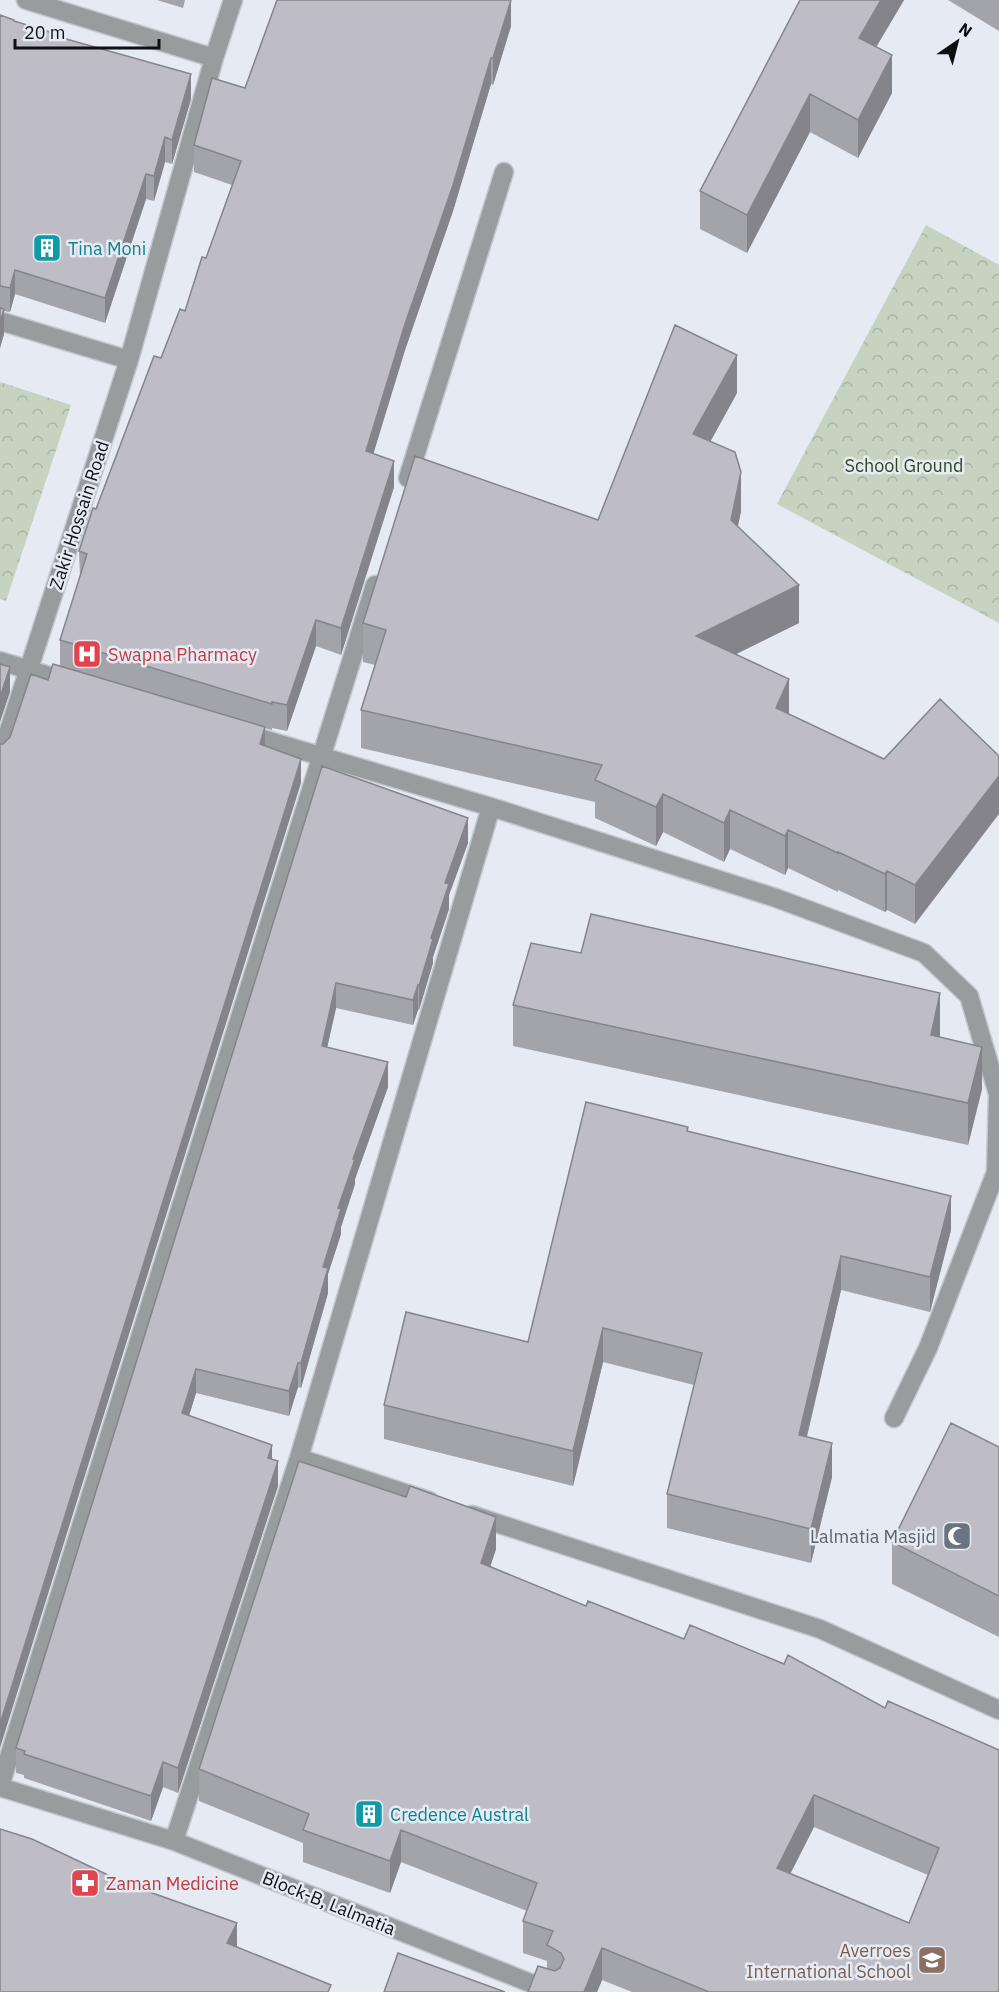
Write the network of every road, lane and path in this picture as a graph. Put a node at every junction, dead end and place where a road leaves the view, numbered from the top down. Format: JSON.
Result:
{"nodes":[{"id":1,"x":26,"y":0,"type":"edge"},
{"id":2,"x":232,"y":0,"type":"edge"},
{"id":3,"x":214,"y":58,"type":"junction"},
{"id":4,"x":504,"y":172,"type":"dead end"},
{"id":5,"x":0,"y":321,"type":"edge"},
{"id":6,"x":129,"y":360,"type":"junction"},
{"id":7,"x":404,"y":492,"type":"edge"},
{"id":8,"x":379,"y":572,"type":"edge"},
{"id":9,"x":0,"y":661,"type":"edge"},
{"id":10,"x":29,"y":670,"type":"junction"},
{"id":11,"x":85,"y":687,"type":"edge"},
{"id":12,"x":231,"y":729,"type":"edge"},
{"id":13,"x":321,"y":755,"type":"junction"},
{"id":14,"x":0,"y":758,"type":"edge"},
{"id":15,"x":491,"y":807,"type":"junction"},
{"id":16,"x":894,"y":1418,"type":"dead end"},
{"id":17,"x":299,"y":1458,"type":"junction"},
{"id":18,"x":999,"y":1710,"type":"edge"},
{"id":19,"x":0,"y":1786,"type":"edge"},
{"id":20,"x":174,"y":1841,"type":"junction"},
{"id":21,"x":553,"y":1992,"type":"edge"}],
"edges":[{"from":1,"to":3,"type":"street"},
{"from":2,"to":3,"type":"street","name":"Zakir Hossain Road"},
{"from":3,"to":6,"type":"street","name":"Zakir Hossain Road"},
{"from":4,"to":7,"type":"street"},
{"from":5,"to":6,"type":"street"},
{"from":6,"to":10,"type":"street","name":"Zakir Hossain Road"},
{"from":8,"to":13,"type":"street"},
{"from":9,"to":10,"type":"street"},
{"from":10,"to":11,"type":"street"},
{"from":10,"to":14,"type":"street","name":"Zakir Hossain Road"},
{"from":12,"to":13,"type":"street"},
{"from":13,"to":15,"type":"street"},
{"from":13,"to":19,"type":"street"},
{"from":15,"to":16,"type":"street"},
{"from":15,"to":17,"type":"street"},
{"from":17,"to":18,"type":"street"},
{"from":17,"to":20,"type":"street"},
{"from":19,"to":20,"type":"street","name":"Block-B, Lalmatia"},
{"from":20,"to":21,"type":"street","name":"Block-B, Lalmatia"}]}
